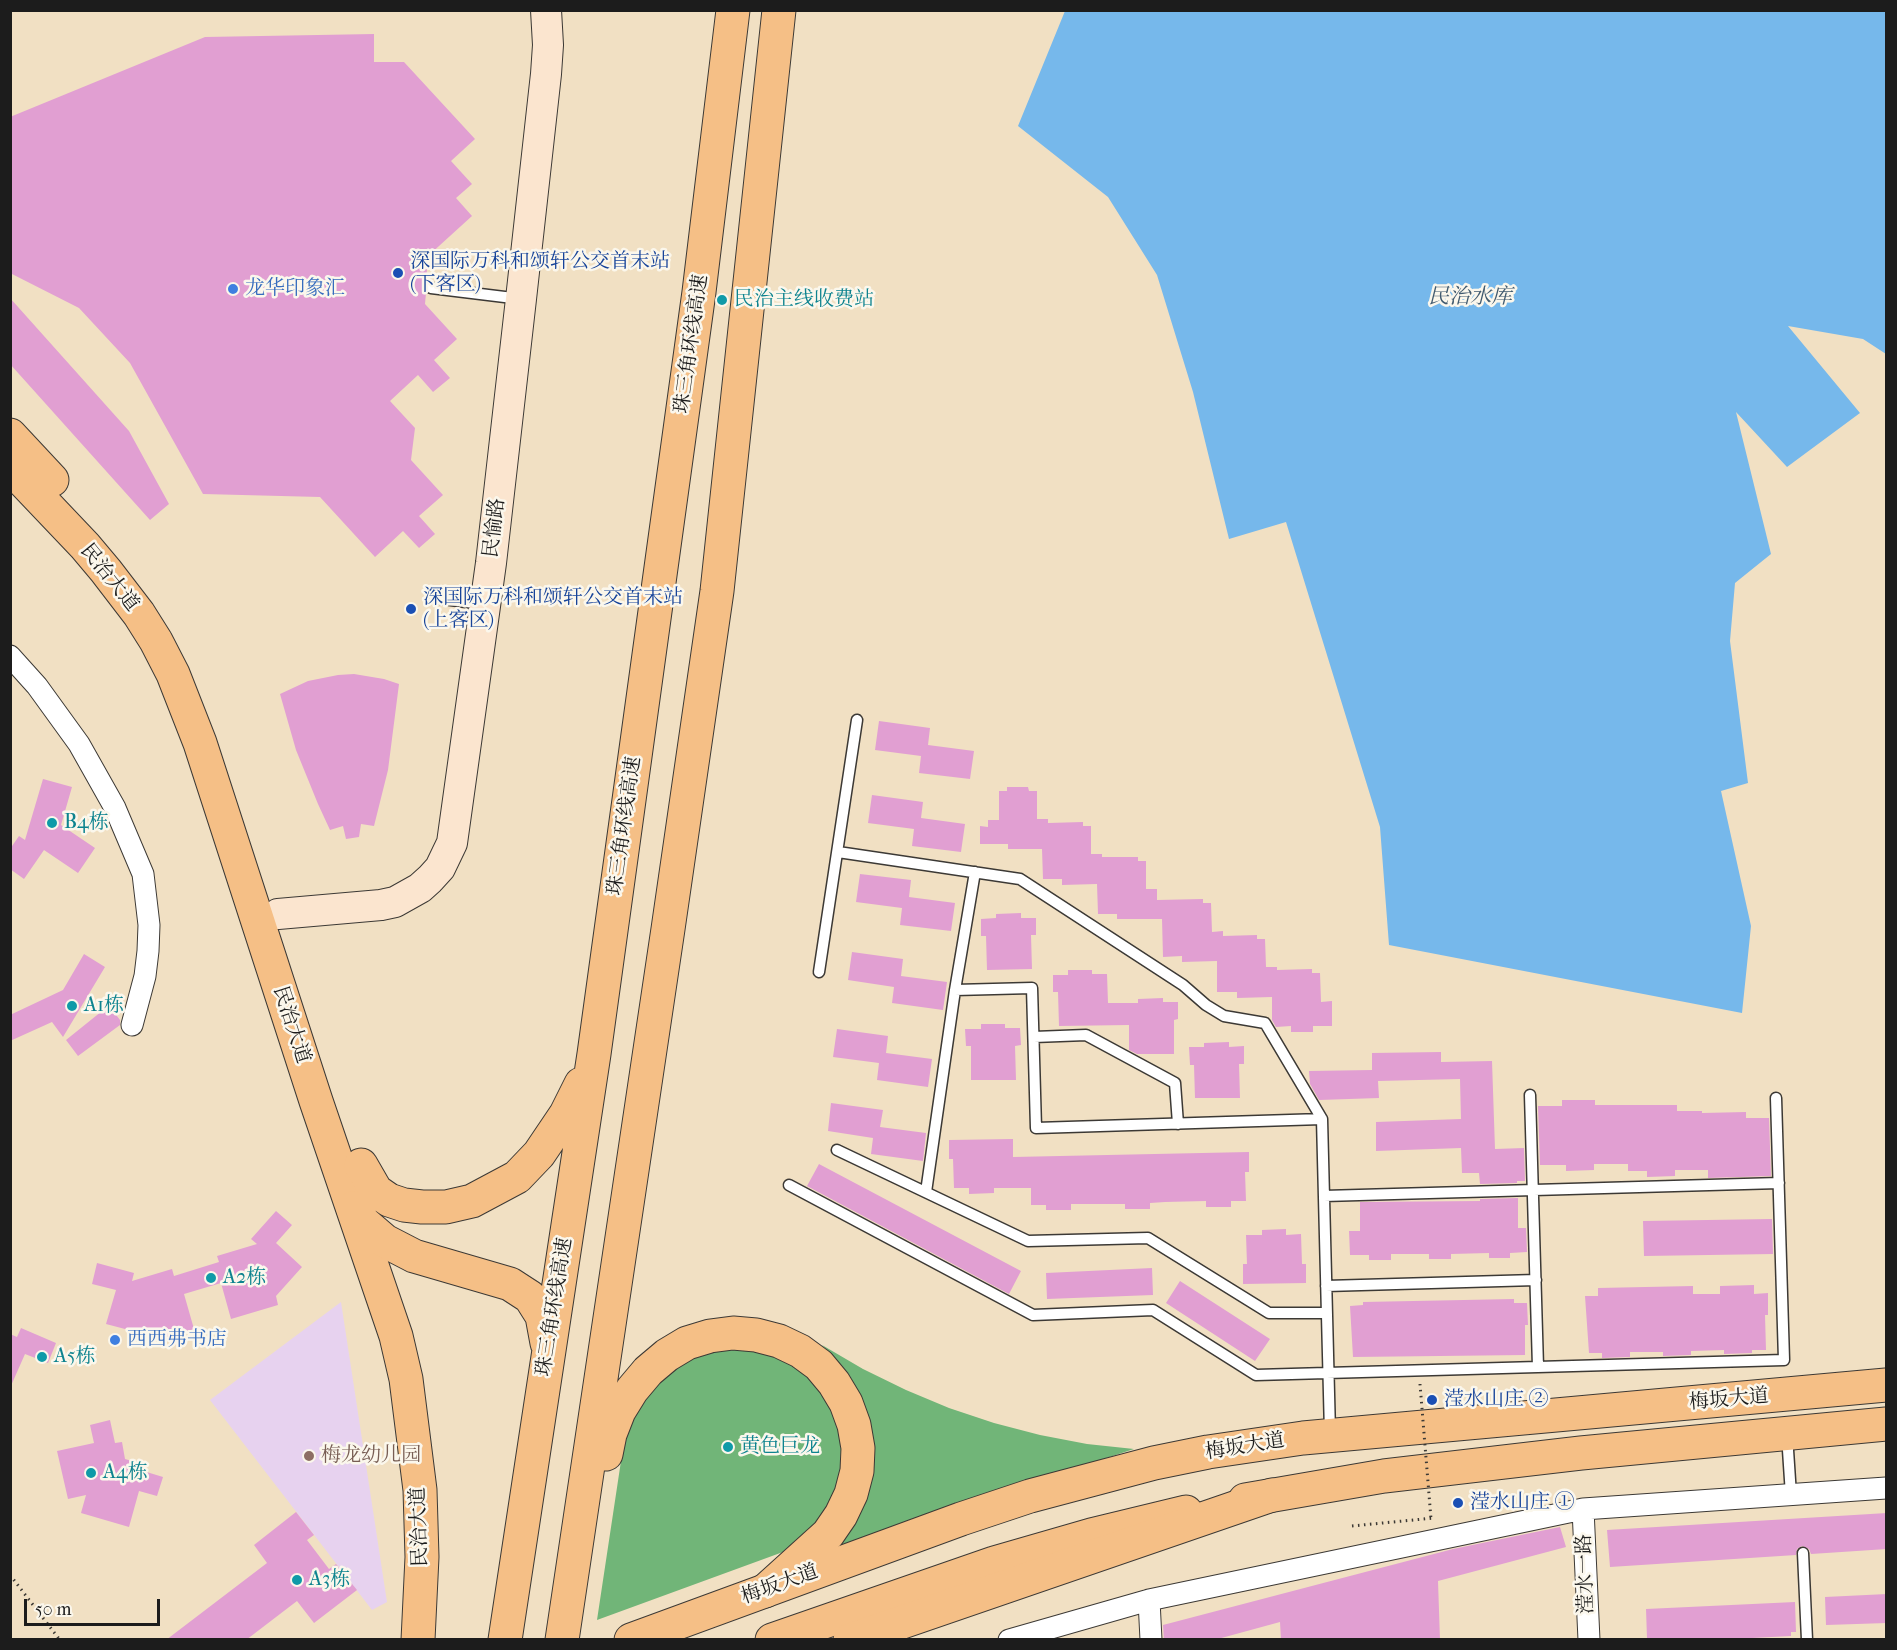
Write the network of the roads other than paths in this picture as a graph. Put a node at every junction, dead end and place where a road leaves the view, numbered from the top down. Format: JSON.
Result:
{"nodes":[{"id":1,"x":546,"y":10,"type":"edge"},
{"id":2,"x":733,"y":10,"type":"edge"},
{"id":3,"x":779,"y":10,"type":"edge"},
{"id":4,"x":431,"y":288,"type":"dead end"},
{"id":5,"x":521,"y":299,"type":"junction"},
{"id":6,"x":10,"y":435,"type":"edge"},
{"id":7,"x":10,"y":467,"type":"edge"},
{"id":8,"x":435,"y":598,"type":"dead end"},
{"id":9,"x":485,"y":605,"type":"junction"},
{"id":10,"x":10,"y":656,"type":"edge"},
{"id":11,"x":857,"y":720,"type":"dead end"},
{"id":12,"x":838,"y":852,"type":"junction"},
{"id":13,"x":975,"y":872,"type":"junction"},
{"id":14,"x":278,"y":914,"type":"junction"},
{"id":15,"x":819,"y":972,"type":"dead end"},
{"id":16,"x":955,"y":990,"type":"junction"},
{"id":17,"x":132,"y":1025,"type":"dead end"},
{"id":18,"x":1034,"y":1037,"type":"junction"},
{"id":19,"x":594,"y":1054,"type":"junction"},
{"id":20,"x":1530,"y":1095,"type":"dead end"},
{"id":21,"x":1776,"y":1098,"type":"dead end"},
{"id":22,"x":1322,"y":1119,"type":"junction"},
{"id":23,"x":1178,"y":1124,"type":"junction"},
{"id":24,"x":837,"y":1150,"type":"dead end"},
{"id":25,"x":1779,"y":1183,"type":"junction"},
{"id":26,"x":789,"y":1185,"type":"dead end"},
{"id":27,"x":1533,"y":1190,"type":"junction"},
{"id":28,"x":926,"y":1192,"type":"junction"},
{"id":29,"x":1324,"y":1196,"type":"junction"},
{"id":30,"x":353,"y":1208,"type":"junction"},
{"id":31,"x":1536,"y":1280,"type":"junction"},
{"id":32,"x":1326,"y":1286,"type":"junction"},
{"id":33,"x":1327,"y":1314,"type":"junction"},
{"id":34,"x":548,"y":1353,"type":"junction"},
{"id":35,"x":1538,"y":1367,"type":"junction"},
{"id":36,"x":1329,"y":1372,"type":"junction"},
{"id":37,"x":1887,"y":1385,"type":"edge"},
{"id":38,"x":1887,"y":1424,"type":"edge"},
{"id":39,"x":1787,"y":1434,"type":"junction"},
{"id":40,"x":1330,"y":1435,"type":"junction"},
{"id":41,"x":1887,"y":1488,"type":"edge"},
{"id":42,"x":1272,"y":1495,"type":"junction"},
{"id":43,"x":1791,"y":1495,"type":"junction"},
{"id":44,"x":1583,"y":1509,"type":"junction"},
{"id":45,"x":1803,"y":1553,"type":"dead end"},
{"id":46,"x":765,"y":1591,"type":"junction"},
{"id":47,"x":1149,"y":1600,"type":"junction"},
{"id":48,"x":638,"y":1637,"type":"edge"},
{"id":49,"x":418,"y":1640,"type":"edge"},
{"id":50,"x":505,"y":1640,"type":"edge"},
{"id":51,"x":562,"y":1640,"type":"edge"},
{"id":52,"x":578,"y":1640,"type":"edge"},
{"id":53,"x":772,"y":1640,"type":"edge"},
{"id":54,"x":850,"y":1640,"type":"edge"},
{"id":55,"x":1009,"y":1640,"type":"edge"},
{"id":56,"x":1151,"y":1640,"type":"edge"},
{"id":57,"x":1589,"y":1640,"type":"edge"},
{"id":58,"x":1807,"y":1640,"type":"edge"}],
"edges":[{"from":1,"to":5,"type":"street","name":"民愉路"},
{"from":2,"to":19,"type":"main road","name":"珠三角环线高速"},
{"from":3,"to":51,"type":"main road"},
{"from":4,"to":5,"type":"lane"},
{"from":5,"to":9,"type":"street","name":"民愉路"},
{"from":6,"to":14,"type":"main road","name":"民治大道"},
{"from":7,"to":30,"type":"main road","name":"民治大道"},
{"from":8,"to":9,"type":"lane"},
{"from":9,"to":14,"type":"street","name":"民愉路"},
{"from":10,"to":17,"type":"street"},
{"from":11,"to":12,"type":"lane"},
{"from":12,"to":13,"type":"lane"},
{"from":12,"to":15,"type":"lane"},
{"from":13,"to":16,"type":"lane"},
{"from":13,"to":22,"type":"lane"},
{"from":14,"to":19,"type":"main road","name":"民治大道"},
{"from":16,"to":18,"type":"lane"},
{"from":16,"to":28,"type":"lane"},
{"from":18,"to":23,"type":"lane"},
{"from":18,"to":23,"type":"lane"},
{"from":19,"to":34,"type":"main road","name":"珠三角环线高速"},
{"from":20,"to":27,"type":"lane"},
{"from":21,"to":25,"type":"lane"},
{"from":22,"to":23,"type":"lane"},
{"from":22,"to":29,"type":"lane"},
{"from":24,"to":28,"type":"lane"},
{"from":25,"to":27,"type":"lane"},
{"from":25,"to":35,"type":"lane"},
{"from":26,"to":36,"type":"lane"},
{"from":27,"to":29,"type":"lane"},
{"from":27,"to":31,"type":"lane"},
{"from":28,"to":33,"type":"lane"},
{"from":29,"to":32,"type":"lane"},
{"from":30,"to":34,"type":"main road"},
{"from":30,"to":49,"type":"main road","name":"民治大道"},
{"from":31,"to":32,"type":"lane"},
{"from":31,"to":35,"type":"lane"},
{"from":32,"to":33,"type":"lane"},
{"from":33,"to":36,"type":"lane"},
{"from":34,"to":50,"type":"main road","name":"珠三角环线高速"},
{"from":35,"to":36,"type":"lane"},
{"from":36,"to":40,"type":"lane"},
{"from":37,"to":40,"type":"main road","name":"梅坂大道"},
{"from":38,"to":39,"type":"main road","name":"梅坂大道"},
{"from":39,"to":42,"type":"main road","name":"梅坂大道"},
{"from":39,"to":43,"type":"lane"},
{"from":40,"to":46,"type":"main road","name":"梅坂大道"},
{"from":41,"to":43,"type":"street"},
{"from":42,"to":53,"type":"main road","name":"梅坂大道"},
{"from":42,"to":54,"type":"main road"},
{"from":43,"to":44,"type":"street"},
{"from":44,"to":47,"type":"street"},
{"from":44,"to":57,"type":"street","name":"滢水一路"},
{"from":45,"to":58,"type":"lane"},
{"from":46,"to":48,"type":"main road","name":"梅坂大道"},
{"from":46,"to":52,"type":"main road"},
{"from":47,"to":55,"type":"street"},
{"from":47,"to":56,"type":"street"}]}
